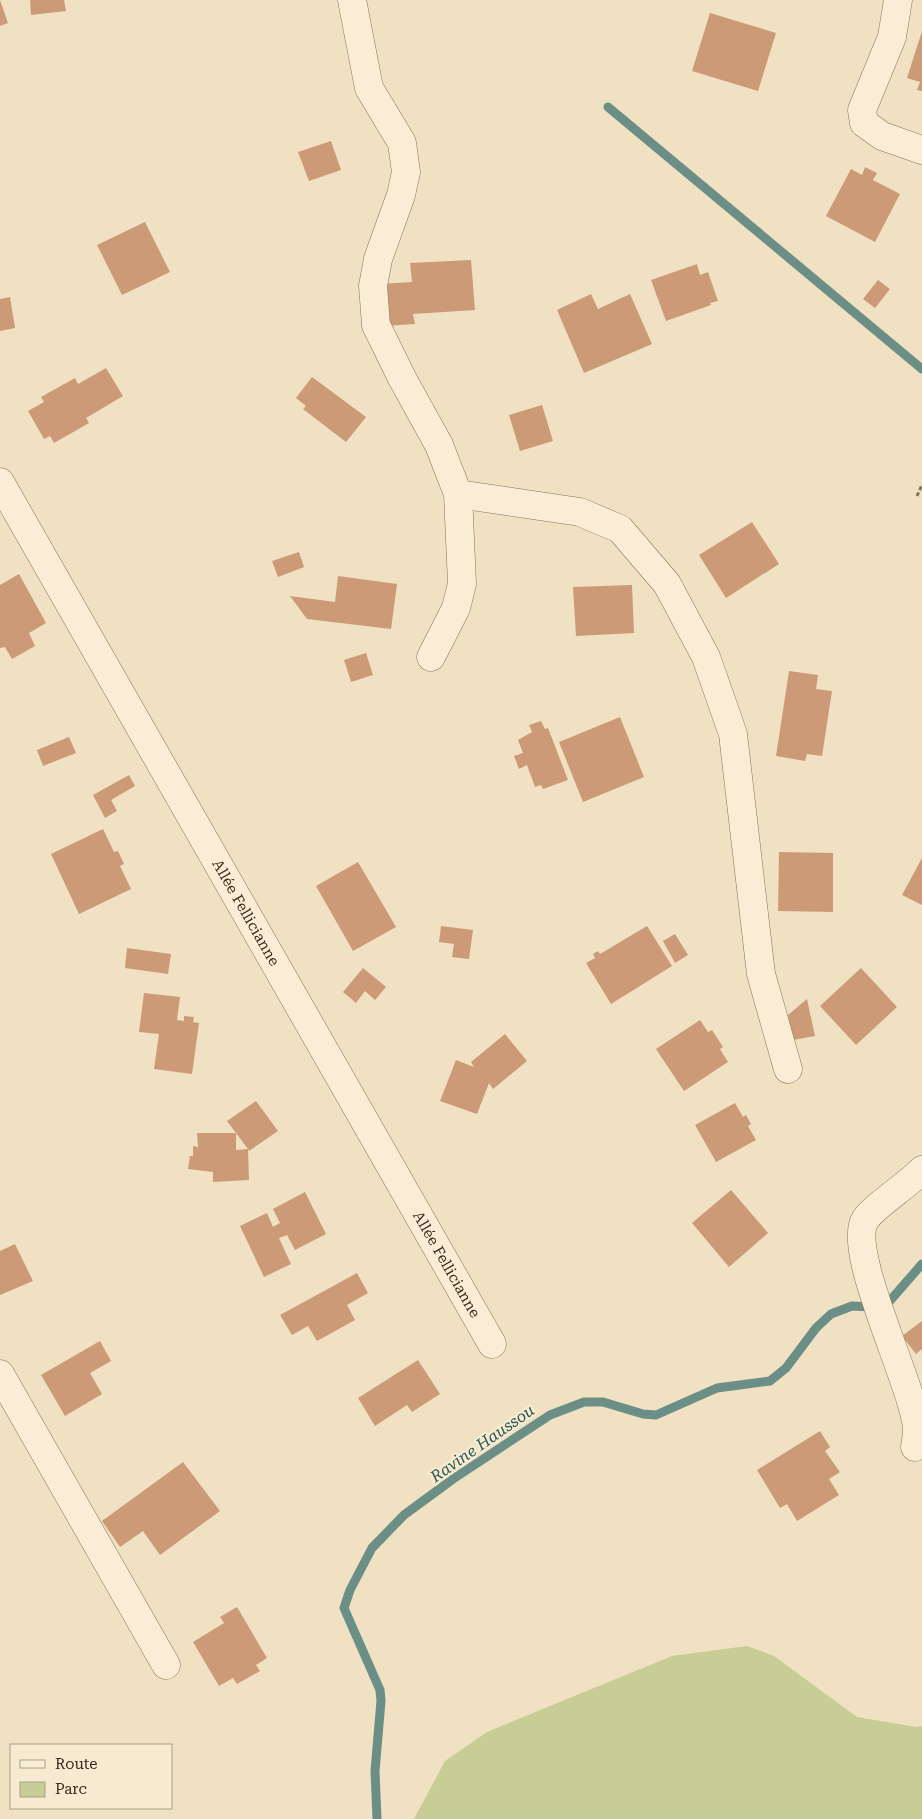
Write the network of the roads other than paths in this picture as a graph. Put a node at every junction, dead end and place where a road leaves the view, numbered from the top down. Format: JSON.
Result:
{"nodes":[{"id":1,"x":352,"y":0,"type":"edge"},
{"id":2,"x":898,"y":0,"type":"edge"},
{"id":3,"x":922,"y":150,"type":"edge"},
{"id":4,"x":0,"y":482,"type":"edge"},
{"id":5,"x":458,"y":494,"type":"junction"},
{"id":6,"x":431,"y":657,"type":"dead end"},
{"id":7,"x":788,"y":1069,"type":"dead end"},
{"id":8,"x":922,"y":1170,"type":"edge"},
{"id":9,"x":492,"y":1344,"type":"dead end"},
{"id":10,"x":0,"y":1374,"type":"edge"},
{"id":11,"x":915,"y":1447,"type":"dead end"},
{"id":12,"x":166,"y":1665,"type":"dead end"}],
"edges":[{"from":1,"to":5,"type":"street"},
{"from":2,"to":3,"type":"street"},
{"from":4,"to":9,"type":"street","name":"Allée Fellicianne"},
{"from":5,"to":6,"type":"street"},
{"from":5,"to":7,"type":"street"},
{"from":8,"to":11,"type":"street"},
{"from":10,"to":12,"type":"street"}]}
